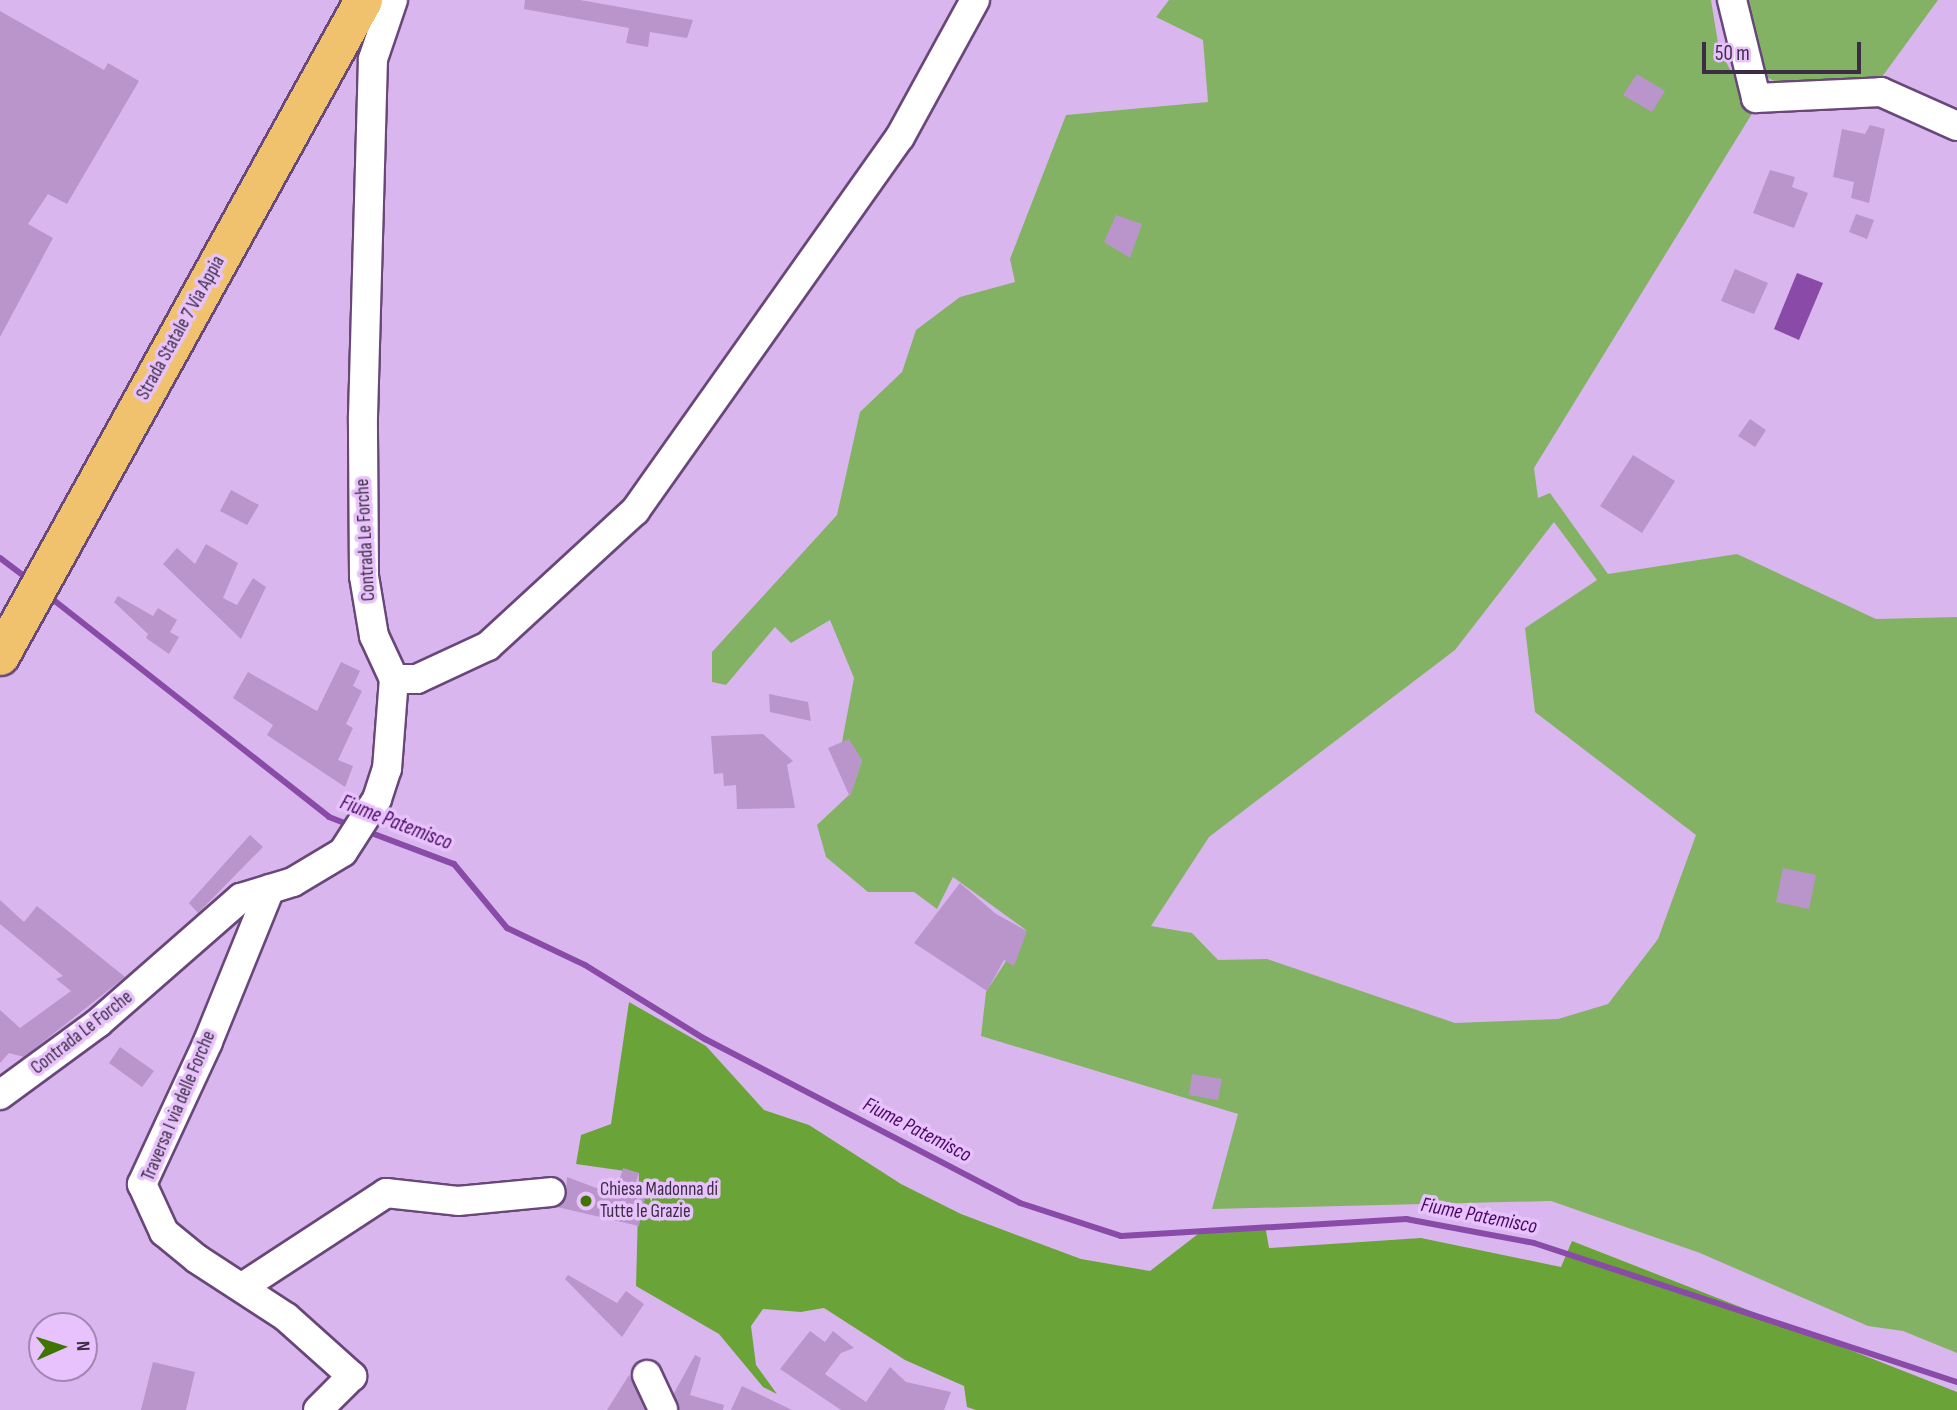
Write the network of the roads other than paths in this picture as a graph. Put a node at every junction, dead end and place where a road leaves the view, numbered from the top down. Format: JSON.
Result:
{"nodes":[{"id":1,"x":363,"y":0,"type":"edge"},
{"id":2,"x":393,"y":0,"type":"edge"},
{"id":3,"x":975,"y":0,"type":"edge"},
{"id":4,"x":1732,"y":0,"type":"edge"},
{"id":5,"x":1957,"y":126,"type":"edge"},
{"id":6,"x":0,"y":656,"type":"edge"},
{"id":7,"x":394,"y":679,"type":"junction"},
{"id":8,"x":270,"y":888,"type":"junction"},
{"id":9,"x":0,"y":1094,"type":"edge"},
{"id":10,"x":551,"y":1192,"type":"dead end"},
{"id":11,"x":244,"y":1286,"type":"junction"},
{"id":12,"x":647,"y":1375,"type":"dead end"},
{"id":13,"x":318,"y":1410,"type":"edge"},
{"id":14,"x":663,"y":1410,"type":"edge"}],
"edges":[{"from":1,"to":6,"type":"main road","name":"Strada Statale 7 Via Appia"},
{"from":2,"to":7,"type":"street","name":"Contrada Le Forche"},
{"from":3,"to":7,"type":"street"},
{"from":4,"to":5,"type":"street"},
{"from":7,"to":8,"type":"street","name":"Contrada Le Forche"},
{"from":8,"to":9,"type":"street","name":"Contrada Le Forche"},
{"from":8,"to":11,"type":"street","name":"Traversa I via delle Forche"},
{"from":10,"to":11,"type":"street"},
{"from":11,"to":13,"type":"street","name":"Traversa I via delle Forche"},
{"from":12,"to":14,"type":"street"}]}
